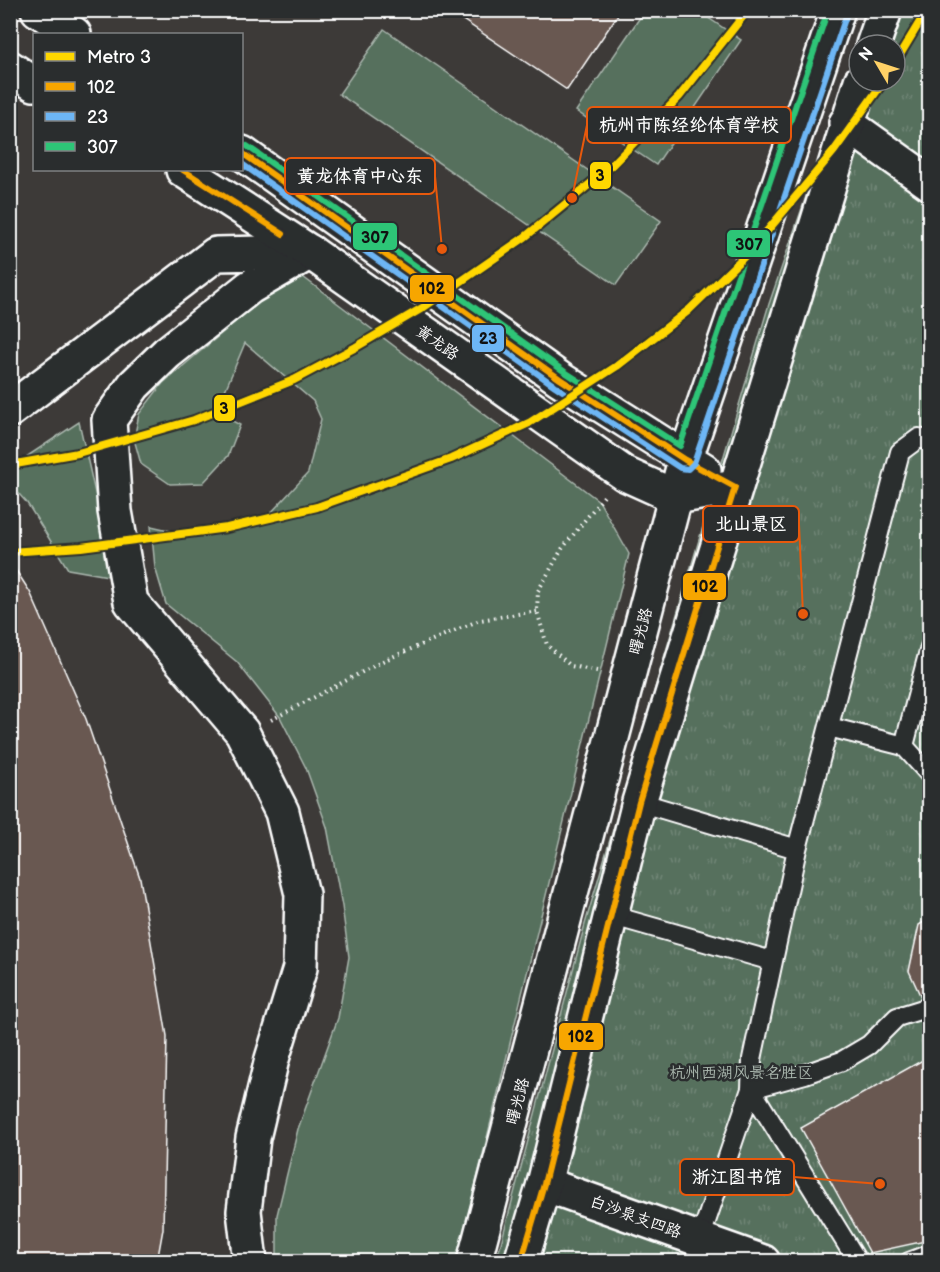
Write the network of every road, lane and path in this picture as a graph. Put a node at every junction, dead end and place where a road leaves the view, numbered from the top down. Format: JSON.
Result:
{"nodes":[{"id":1,"x":38,"y":10,"type":"edge"},
{"id":2,"x":838,"y":10,"type":"edge"},
{"id":3,"x":885,"y":10,"type":"edge"},
{"id":4,"x":72,"y":33,"type":"edge"},
{"id":5,"x":877,"y":33,"type":"edge"},
{"id":6,"x":10,"y":68,"type":"edge"},
{"id":7,"x":33,"y":83,"type":"edge"},
{"id":8,"x":857,"y":93,"type":"edge"},
{"id":9,"x":846,"y":123,"type":"junction"},
{"id":10,"x":243,"y":154,"type":"edge"},
{"id":11,"x":185,"y":171,"type":"edge"},
{"id":12,"x":930,"y":183,"type":"edge"},
{"id":13,"x":310,"y":252,"type":"junction"},
{"id":14,"x":10,"y":410,"type":"edge"},
{"id":15,"x":930,"y":441,"type":"edge"},
{"id":16,"x":686,"y":460,"type":"junction"},
{"id":17,"x":625,"y":474,"type":"junction"},
{"id":18,"x":735,"y":487,"type":"junction"},
{"id":19,"x":676,"y":497,"type":"junction"},
{"id":20,"x":537,"y":610,"type":"junction"},
{"id":21,"x":930,"y":646,"type":"edge"},
{"id":22,"x":628,"y":678,"type":"junction"},
{"id":23,"x":829,"y":727,"type":"junction"},
{"id":24,"x":242,"y":732,"type":"junction"},
{"id":25,"x":904,"y":746,"type":"junction"},
{"id":26,"x":930,"y":775,"type":"edge"},
{"id":27,"x":639,"y":802,"type":"junction"},
{"id":28,"x":797,"y":849,"type":"junction"},
{"id":29,"x":610,"y":915,"type":"junction"},
{"id":30,"x":772,"y":961,"type":"junction"},
{"id":31,"x":926,"y":1008,"type":"dead end"},
{"id":32,"x":751,"y":1089,"type":"junction"},
{"id":33,"x":544,"y":1184,"type":"junction"},
{"id":34,"x":700,"y":1239,"type":"junction"},
{"id":35,"x":930,"y":1254,"type":"edge"},
{"id":36,"x":250,"y":1262,"type":"edge"},
{"id":37,"x":474,"y":1262,"type":"edge"},
{"id":38,"x":521,"y":1262,"type":"edge"},
{"id":39,"x":762,"y":1262,"type":"edge"},
{"id":40,"x":860,"y":1262,"type":"edge"},
{"id":41,"x":909,"y":1262,"type":"edge"}],
"edges":[{"from":1,"to":4,"type":"main road"},
{"from":2,"to":16,"type":"main road","name":"曙光路"},
{"from":3,"to":5,"type":"main road"},
{"from":6,"to":7,"type":"main road"},
{"from":8,"to":9,"type":"main road"},
{"from":9,"to":12,"type":"main road"},
{"from":9,"to":18,"type":"main road"},
{"from":10,"to":16,"type":"main road"},
{"from":11,"to":13,"type":"main road","name":"黄龙路"},
{"from":13,"to":14,"type":"main road"},
{"from":13,"to":17,"type":"main road","name":"黄龙路"},
{"from":13,"to":24,"type":"main road"},
{"from":15,"to":23,"type":"lane"},
{"from":16,"to":18,"type":"main road"},
{"from":16,"to":19,"type":"main road","name":"曙光路"},
{"from":17,"to":19,"type":"main road","name":"黄龙路"},
{"from":17,"to":20,"type":"path"},
{"from":18,"to":19,"type":"main road"},
{"from":18,"to":27,"type":"main road"},
{"from":19,"to":22,"type":"main road","name":"曙光路"},
{"from":20,"to":22,"type":"path"},
{"from":20,"to":24,"type":"path"},
{"from":21,"to":25,"type":"lane"},
{"from":22,"to":37,"type":"main road","name":"曙光路"},
{"from":23,"to":25,"type":"lane"},
{"from":23,"to":28,"type":"lane"},
{"from":24,"to":36,"type":"main road"},
{"from":25,"to":26,"type":"lane"},
{"from":27,"to":28,"type":"lane"},
{"from":27,"to":29,"type":"main road"},
{"from":28,"to":30,"type":"lane"},
{"from":29,"to":30,"type":"lane"},
{"from":29,"to":33,"type":"main road"},
{"from":30,"to":32,"type":"lane"},
{"from":31,"to":32,"type":"lane"},
{"from":32,"to":34,"type":"lane"},
{"from":32,"to":40,"type":"lane"},
{"from":33,"to":34,"type":"main road","name":"白沙泉支四路"},
{"from":33,"to":38,"type":"main road"},
{"from":34,"to":39,"type":"main road","name":"白沙泉支四路"},
{"from":35,"to":41,"type":"lane"}]}
